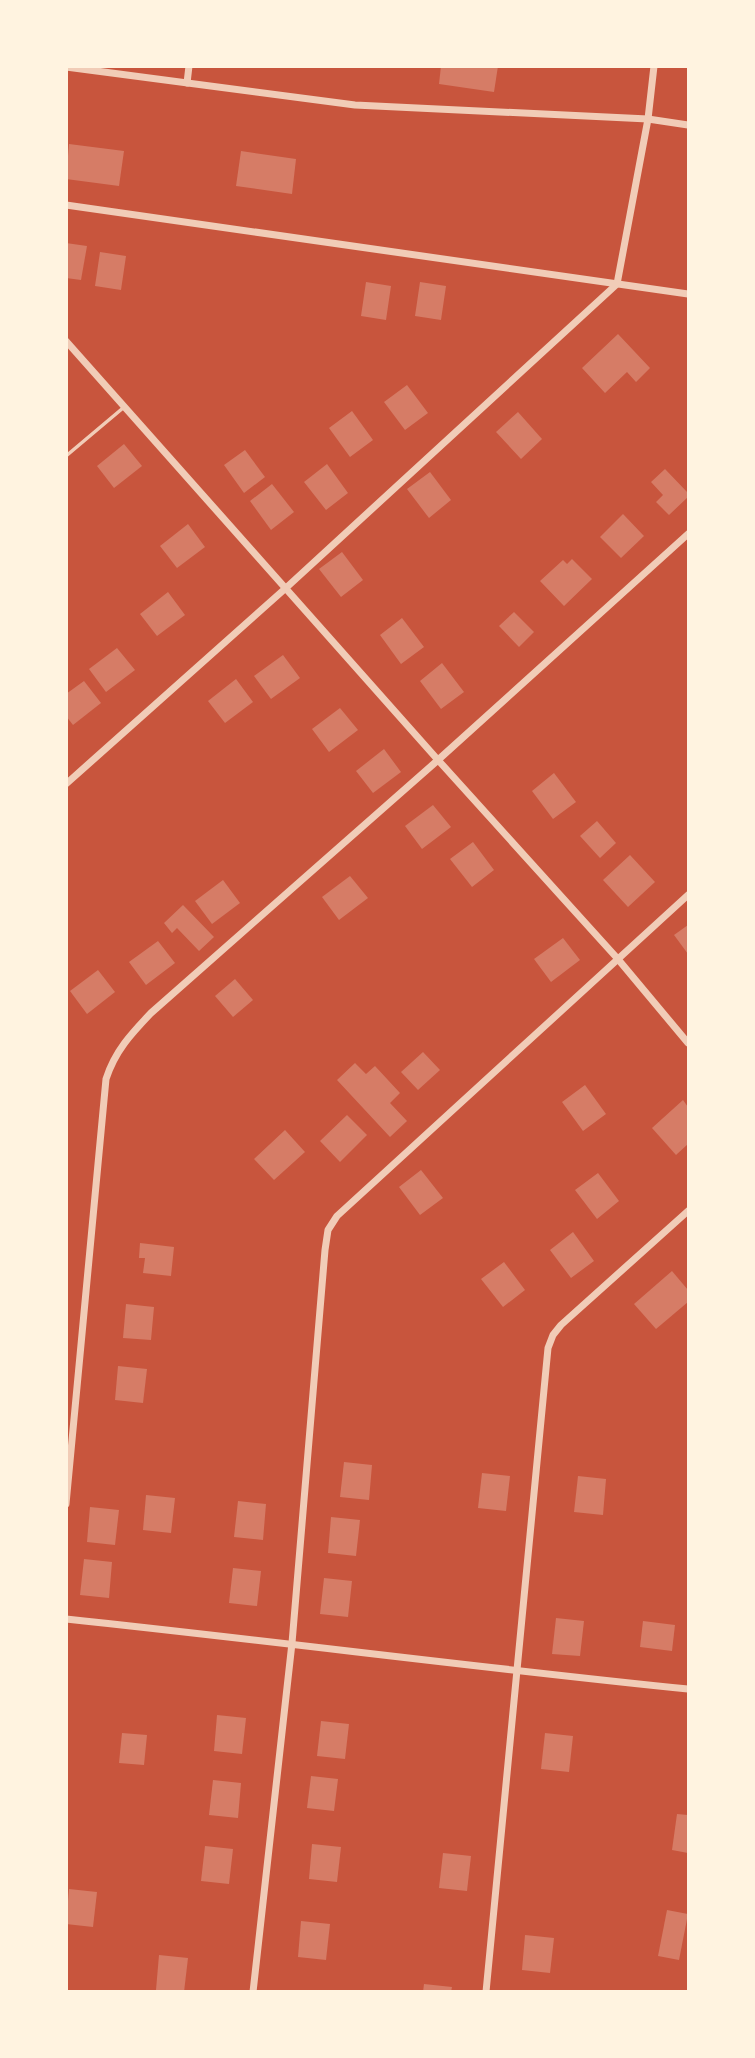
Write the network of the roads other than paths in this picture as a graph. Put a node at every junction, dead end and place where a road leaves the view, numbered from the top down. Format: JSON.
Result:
{"nodes":[{"id":1,"x":189,"y":66,"type":"edge"},
{"id":2,"x":653,"y":66,"type":"edge"},
{"id":3,"x":66,"y":67,"type":"edge"},
{"id":4,"x":187,"y":83,"type":"junction"},
{"id":5,"x":648,"y":119,"type":"junction"},
{"id":6,"x":688,"y":125,"type":"edge"},
{"id":7,"x":66,"y":205,"type":"edge"},
{"id":8,"x":618,"y":284,"type":"junction"},
{"id":9,"x":688,"y":294,"type":"edge"},
{"id":10,"x":66,"y":341,"type":"edge"},
{"id":11,"x":125,"y":406,"type":"junction"},
{"id":12,"x":66,"y":456,"type":"edge"},
{"id":13,"x":688,"y":534,"type":"edge"},
{"id":14,"x":287,"y":587,"type":"junction"},
{"id":15,"x":438,"y":761,"type":"junction"},
{"id":16,"x":66,"y":784,"type":"edge"},
{"id":17,"x":688,"y":895,"type":"edge"},
{"id":18,"x":617,"y":958,"type":"junction"},
{"id":19,"x":688,"y":1044,"type":"edge"},
{"id":20,"x":688,"y":1211,"type":"edge"},
{"id":21,"x":66,"y":1504,"type":"edge"},
{"id":22,"x":66,"y":1619,"type":"edge"},
{"id":23,"x":292,"y":1643,"type":"junction"},
{"id":24,"x":515,"y":1671,"type":"junction"},
{"id":25,"x":688,"y":1689,"type":"edge"},
{"id":26,"x":253,"y":1992,"type":"edge"},
{"id":27,"x":486,"y":1992,"type":"edge"}],
"edges":[{"from":1,"to":4,"type":"street"},
{"from":2,"to":5,"type":"street"},
{"from":3,"to":4,"type":"street"},
{"from":4,"to":5,"type":"street"},
{"from":5,"to":6,"type":"street"},
{"from":5,"to":8,"type":"street"},
{"from":7,"to":8,"type":"street"},
{"from":8,"to":9,"type":"street"},
{"from":8,"to":14,"type":"street"},
{"from":10,"to":11,"type":"street"},
{"from":11,"to":12,"type":"lane"},
{"from":11,"to":14,"type":"street"},
{"from":13,"to":15,"type":"street"},
{"from":14,"to":15,"type":"street"},
{"from":14,"to":16,"type":"street"},
{"from":15,"to":18,"type":"street"},
{"from":15,"to":21,"type":"street"},
{"from":17,"to":18,"type":"street"},
{"from":18,"to":19,"type":"street"},
{"from":18,"to":23,"type":"street"},
{"from":20,"to":24,"type":"street"},
{"from":22,"to":23,"type":"street"},
{"from":23,"to":24,"type":"street"},
{"from":23,"to":26,"type":"street"},
{"from":24,"to":25,"type":"street"},
{"from":24,"to":27,"type":"street"}]}
